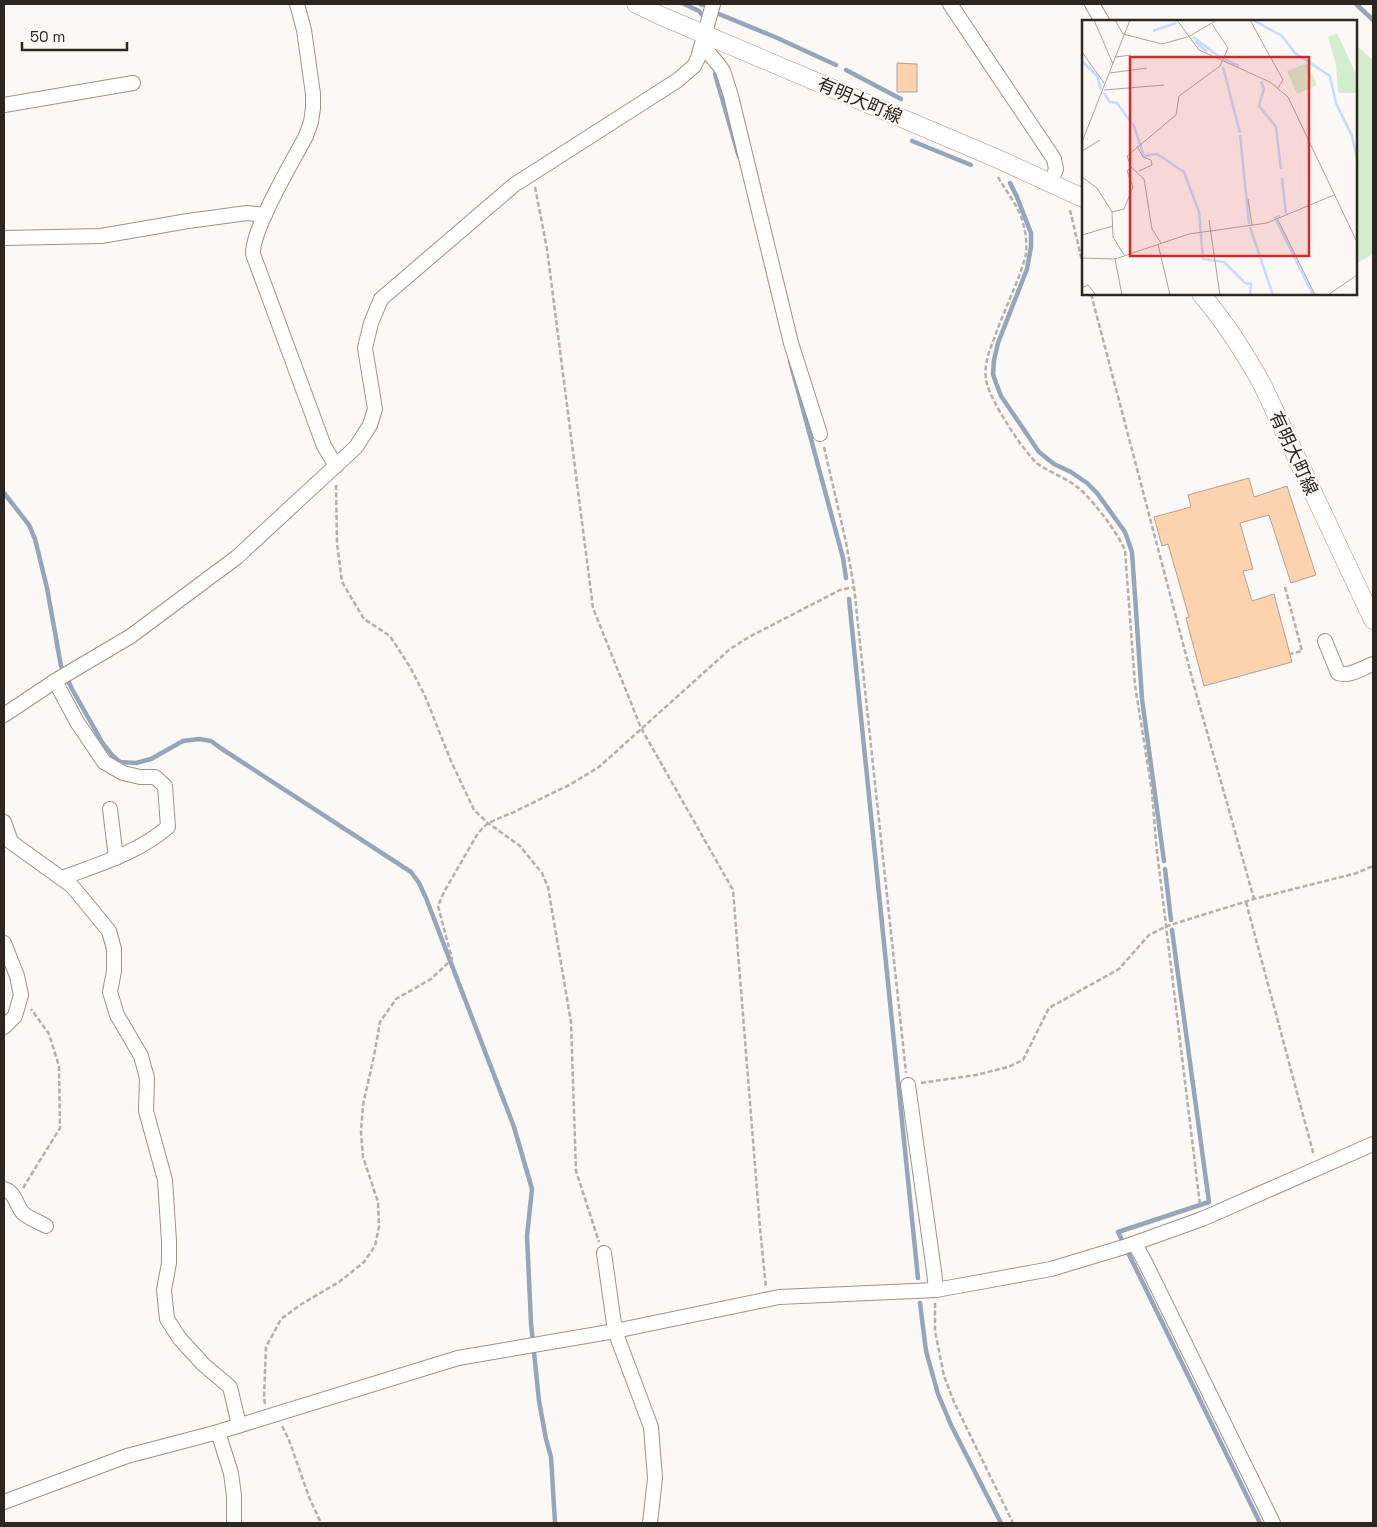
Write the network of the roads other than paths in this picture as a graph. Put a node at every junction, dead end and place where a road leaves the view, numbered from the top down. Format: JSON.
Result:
{"nodes":[{"id":1,"x":297,"y":4,"type":"edge"},
{"id":2,"x":636,"y":4,"type":"edge"},
{"id":3,"x":714,"y":4,"type":"edge"},
{"id":4,"x":950,"y":4,"type":"edge"},
{"id":5,"x":1092,"y":4,"type":"edge"},
{"id":6,"x":1101,"y":20,"type":"edge"},
{"id":7,"x":703,"y":40,"type":"junction"},
{"id":8,"x":133,"y":83,"type":"dead end"},
{"id":9,"x":4,"y":105,"type":"edge"},
{"id":10,"x":1051,"y":182,"type":"junction"},
{"id":11,"x":1082,"y":198,"type":"edge"},
{"id":12,"x":265,"y":215,"type":"junction"},
{"id":13,"x":4,"y":238,"type":"edge"},
{"id":14,"x":1202,"y":295,"type":"edge"},
{"id":15,"x":820,"y":434,"type":"road end"},
{"id":16,"x":336,"y":466,"type":"junction"},
{"id":17,"x":1373,"y":620,"type":"edge"},
{"id":18,"x":1325,"y":641,"type":"dead end"},
{"id":19,"x":1373,"y":664,"type":"edge"},
{"id":20,"x":55,"y":681,"type":"junction"},
{"id":21,"x":4,"y":700,"type":"edge"},
{"id":22,"x":4,"y":715,"type":"edge"},
{"id":23,"x":110,"y":809,"type":"dead end"},
{"id":24,"x":4,"y":822,"type":"edge"},
{"id":25,"x":7,"y":846,"type":"edge"},
{"id":26,"x":116,"y":858,"type":"junction"},
{"id":27,"x":62,"y":878,"type":"junction"},
{"id":28,"x":4,"y":943,"type":"edge"},
{"id":29,"x":4,"y":1027,"type":"edge"},
{"id":30,"x":908,"y":1085,"type":"road end"},
{"id":31,"x":1373,"y":1144,"type":"edge"},
{"id":32,"x":4,"y":1189,"type":"edge"},
{"id":33,"x":46,"y":1226,"type":"dead end"},
{"id":34,"x":1134,"y":1244,"type":"junction"},
{"id":35,"x":604,"y":1253,"type":"road end"},
{"id":36,"x":936,"y":1290,"type":"junction"},
{"id":37,"x":615,"y":1331,"type":"junction"},
{"id":38,"x":239,"y":1425,"type":"junction"},
{"id":39,"x":218,"y":1432,"type":"junction"},
{"id":40,"x":4,"y":1502,"type":"edge"},
{"id":41,"x":234,"y":1523,"type":"edge"},
{"id":42,"x":650,"y":1523,"type":"edge"},
{"id":43,"x":1273,"y":1523,"type":"edge"}],
"edges":[{"from":1,"to":12,"type":"street"},
{"from":2,"to":7,"type":"main road","name":"有明大町線"},
{"from":3,"to":7,"type":"street"},
{"from":4,"to":10,"type":"street"},
{"from":5,"to":6,"type":"street"},
{"from":7,"to":10,"type":"main road","name":"有明大町線"},
{"from":7,"to":15,"type":"street"},
{"from":7,"to":16,"type":"street"},
{"from":8,"to":9,"type":"street"},
{"from":10,"to":11,"type":"main road","name":"有明大町線"},
{"from":12,"to":13,"type":"street"},
{"from":12,"to":16,"type":"street"},
{"from":14,"to":17,"type":"main road","name":"有明大町線"},
{"from":16,"to":20,"type":"street"},
{"from":18,"to":19,"type":"street"},
{"from":20,"to":22,"type":"street"},
{"from":20,"to":26,"type":"street"},
{"from":21,"to":22,"type":"street"},
{"from":23,"to":26,"type":"street"},
{"from":24,"to":25,"type":"street"},
{"from":25,"to":27,"type":"street"},
{"from":26,"to":27,"type":"street"},
{"from":27,"to":38,"type":"street"},
{"from":28,"to":29,"type":"street"},
{"from":30,"to":36,"type":"street"},
{"from":31,"to":34,"type":"street"},
{"from":32,"to":33,"type":"street"},
{"from":34,"to":36,"type":"street"},
{"from":34,"to":43,"type":"street"},
{"from":35,"to":37,"type":"street"},
{"from":36,"to":37,"type":"street"},
{"from":37,"to":38,"type":"street"},
{"from":37,"to":42,"type":"street"},
{"from":38,"to":39,"type":"street"},
{"from":39,"to":40,"type":"street"},
{"from":39,"to":41,"type":"street"}]}
